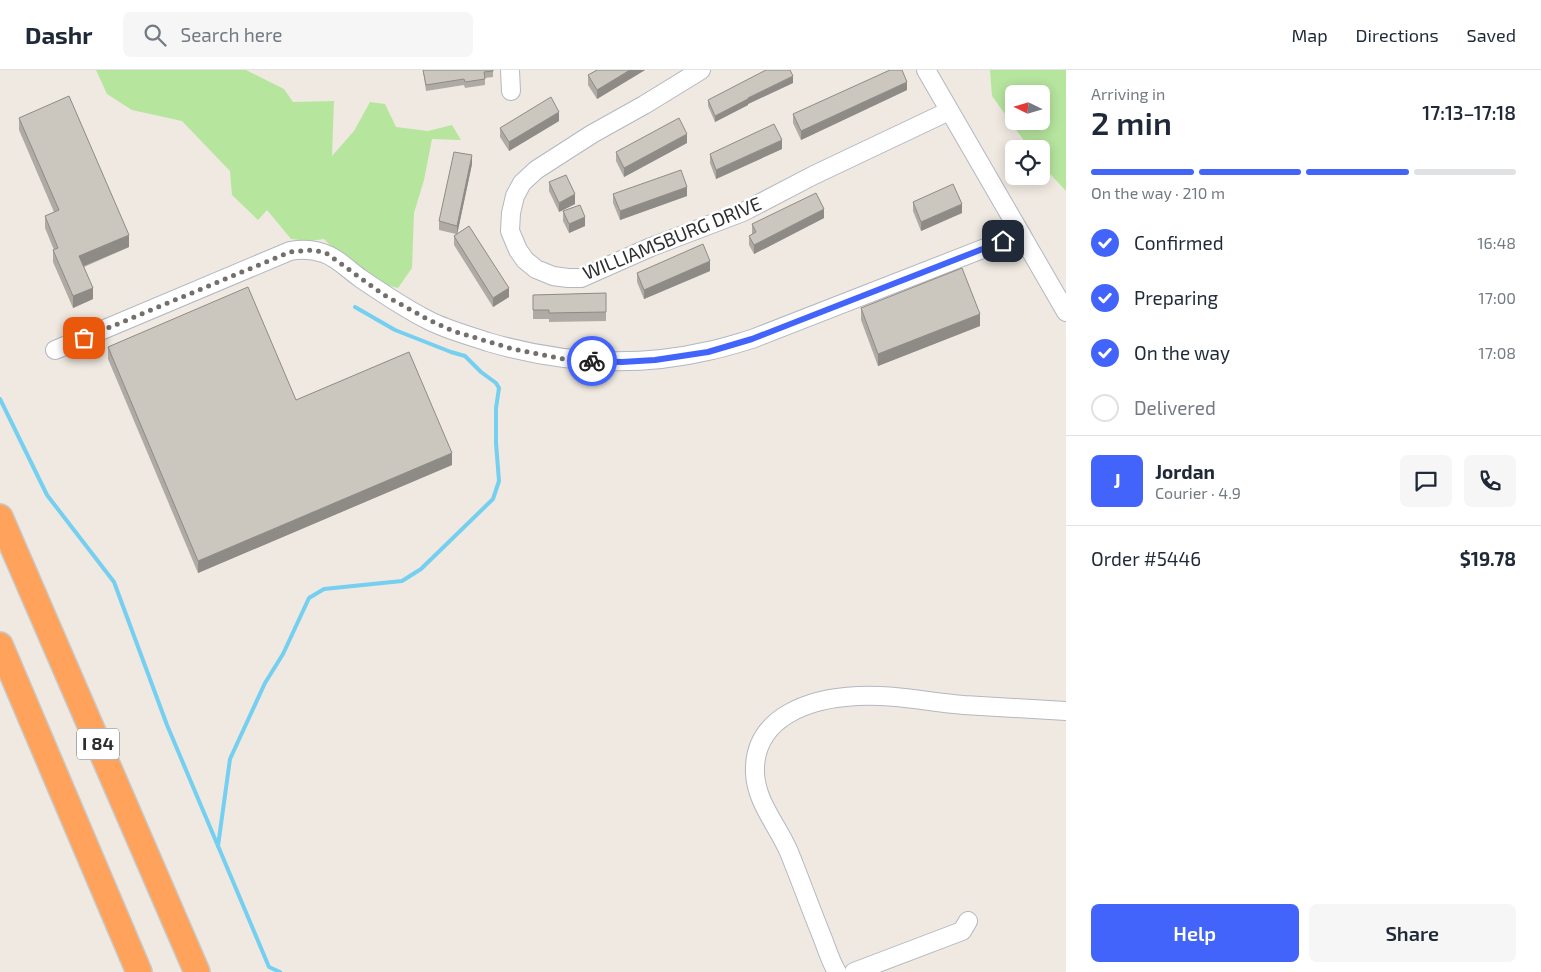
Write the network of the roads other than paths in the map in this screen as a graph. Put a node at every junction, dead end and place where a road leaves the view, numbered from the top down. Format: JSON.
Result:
{"nodes":[{"id":1,"x":510,"y":70,"type":"edge"},
{"id":2,"x":701,"y":70,"type":"edge"},
{"id":3,"x":926,"y":70,"type":"edge"},
{"id":4,"x":510,"y":91,"type":"dead end"},
{"id":5,"x":950,"y":111,"type":"junction"},
{"id":6,"x":1021,"y":234,"type":"junction"},
{"id":7,"x":1066,"y":312,"type":"edge"},
{"id":8,"x":55,"y":350,"type":"dead end"},
{"id":9,"x":0,"y":517,"type":"edge"},
{"id":10,"x":0,"y":646,"type":"edge"},
{"id":11,"x":1066,"y":711,"type":"edge"},
{"id":12,"x":968,"y":921,"type":"dead end"},
{"id":13,"x":139,"y":972,"type":"edge"},
{"id":14,"x":197,"y":972,"type":"edge"},
{"id":15,"x":837,"y":972,"type":"edge"},
{"id":16,"x":854,"y":972,"type":"edge"}],
"edges":[{"from":1,"to":4,"type":"street"},
{"from":2,"to":5,"type":"street","name":"WILLIAMSBURG DRIVE"},
{"from":3,"to":5,"type":"street"},
{"from":5,"to":6,"type":"street"},
{"from":6,"to":7,"type":"street"},
{"from":6,"to":8,"type":"street"},
{"from":9,"to":14,"type":"highway","number":"I 84"},
{"from":10,"to":13,"type":"highway","number":"I 84"},
{"from":11,"to":15,"type":"street"},
{"from":12,"to":16,"type":"street"}]}
